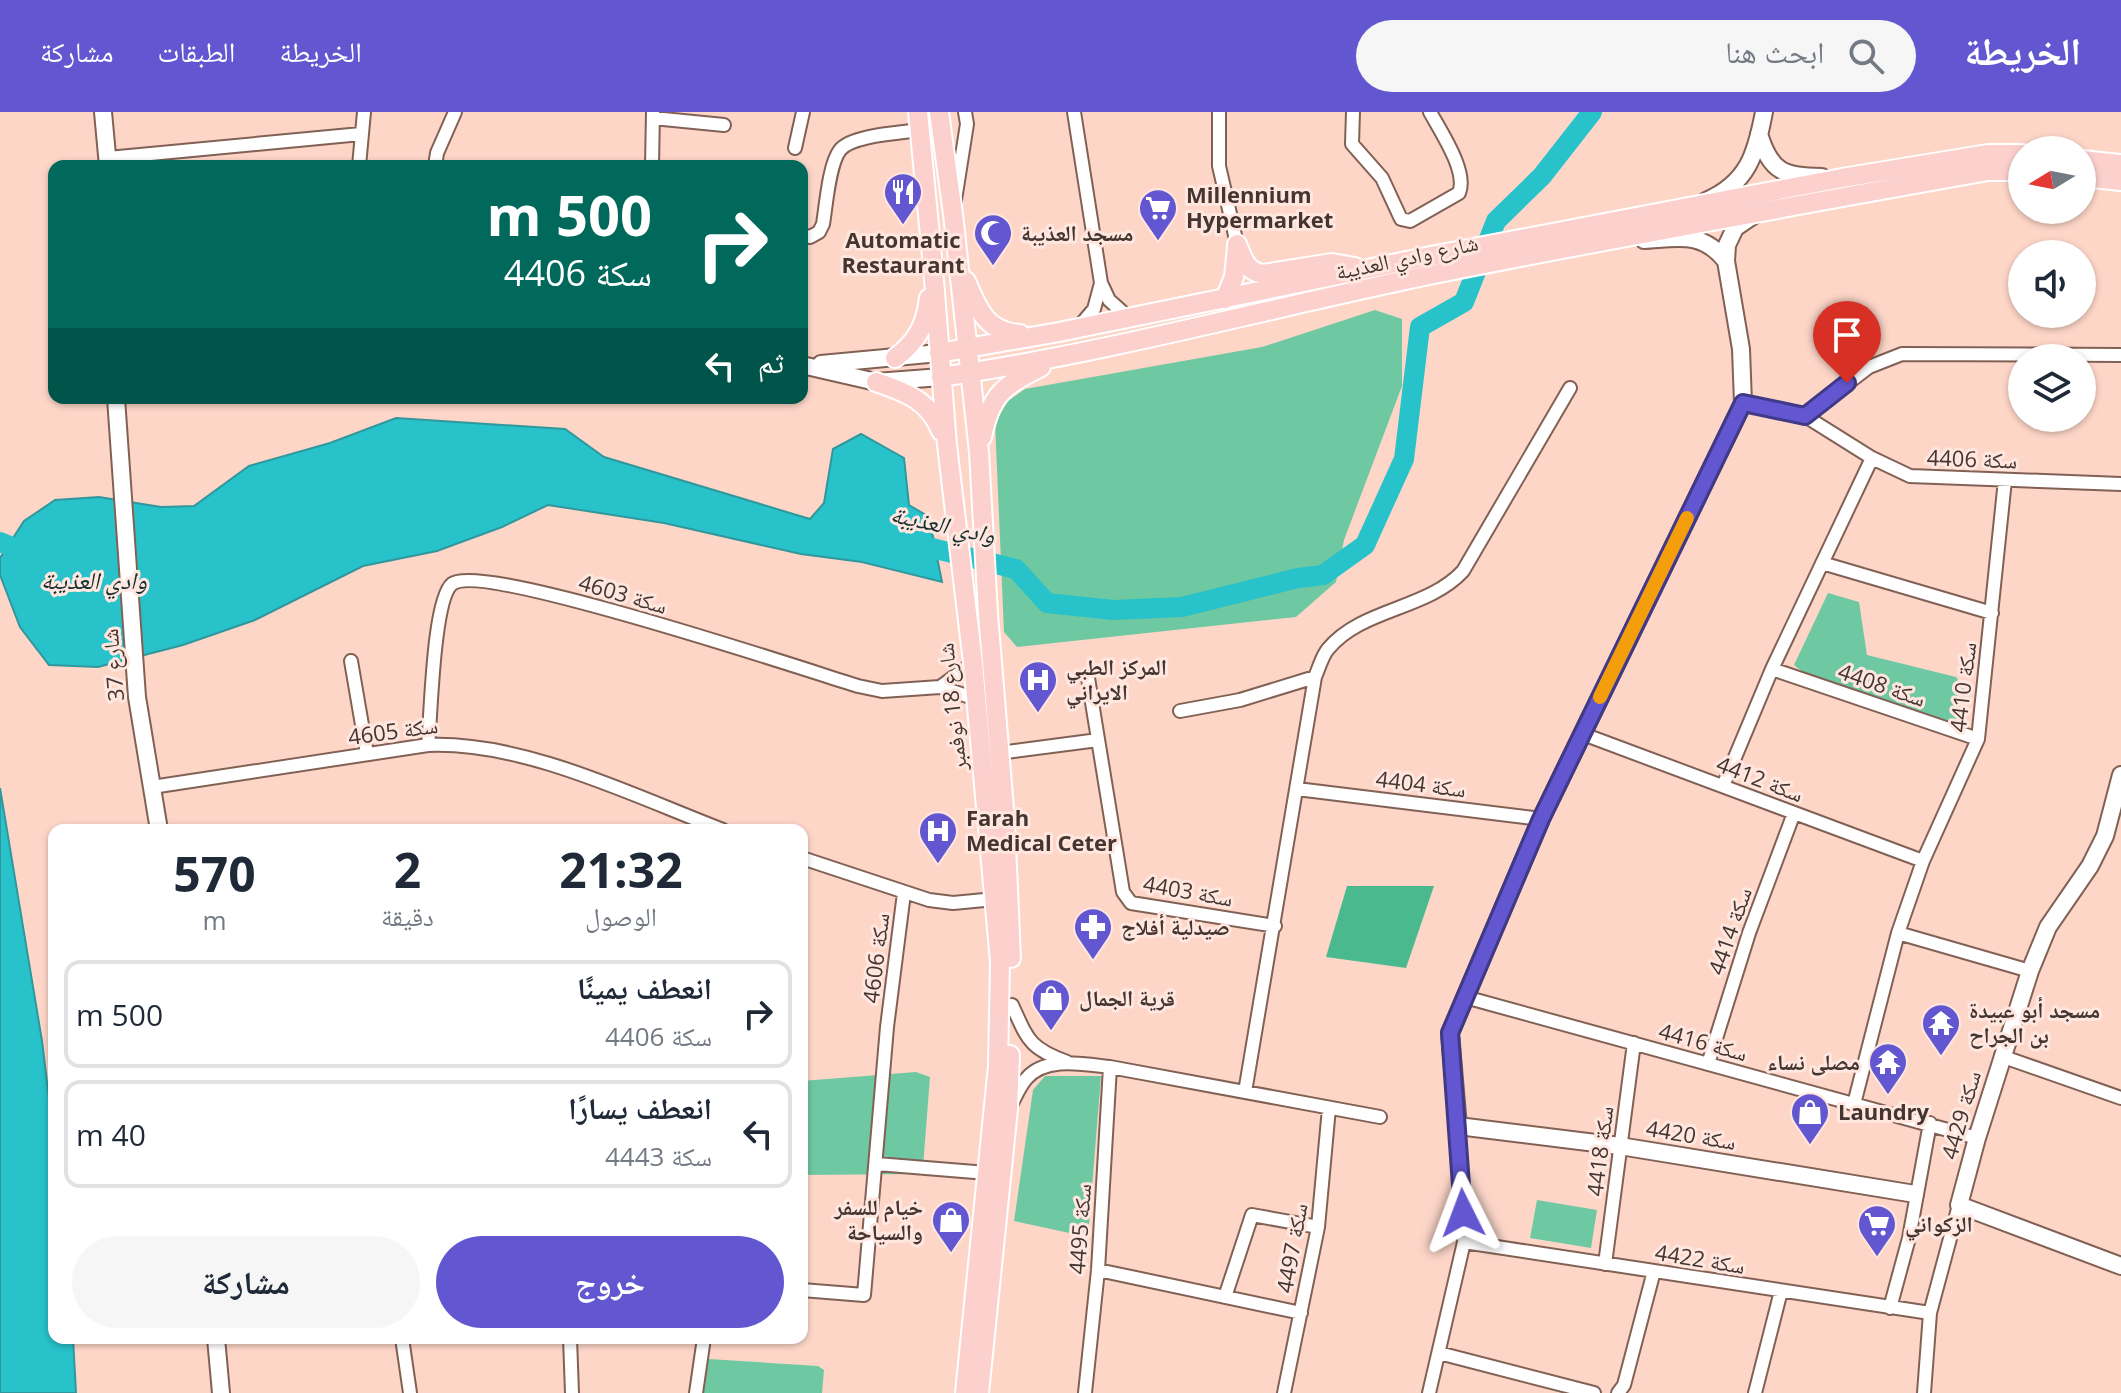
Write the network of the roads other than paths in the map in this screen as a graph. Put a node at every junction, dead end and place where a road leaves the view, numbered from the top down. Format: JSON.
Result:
{"nodes":[{"id":1,"x":103,"y":112,"type":"edge"},
{"id":2,"x":364,"y":112,"type":"edge"},
{"id":3,"x":455,"y":112,"type":"edge"},
{"id":4,"x":803,"y":112,"type":"edge"},
{"id":5,"x":939,"y":112,"type":"edge"},
{"id":6,"x":1074,"y":112,"type":"edge"},
{"id":7,"x":1219,"y":112,"type":"edge"},
{"id":8,"x":1353,"y":112,"type":"edge"},
{"id":9,"x":1430,"y":112,"type":"edge"},
{"id":10,"x":1764,"y":112,"type":"edge"},
{"id":11,"x":653,"y":115,"type":"edge"},
{"id":12,"x":966,"y":118,"type":"edge"},
{"id":13,"x":919,"y":121,"type":"edge"},
{"id":14,"x":724,"y":125,"type":"dead end"},
{"id":15,"x":361,"y":134,"type":"junction"},
{"id":16,"x":1759,"y":134,"type":"junction"},
{"id":17,"x":795,"y":148,"type":"dead end"},
{"id":18,"x":2008,"y":154,"type":"edge"},
{"id":19,"x":108,"y":160,"type":"edge"},
{"id":20,"x":126,"y":160,"type":"edge"},
{"id":21,"x":359,"y":160,"type":"edge"},
{"id":22,"x":436,"y":160,"type":"edge"},
{"id":23,"x":652,"y":160,"type":"edge"},
{"id":24,"x":2096,"y":161,"type":"edge"},
{"id":25,"x":2121,"y":164,"type":"edge"},
{"id":26,"x":2008,"y":171,"type":"edge"},
{"id":27,"x":1842,"y":178,"type":"junction"},
{"id":28,"x":2096,"y":178,"type":"edge"},
{"id":29,"x":2121,"y":181,"type":"edge"},
{"id":30,"x":1693,"y":206,"type":"junction"},
{"id":31,"x":1758,"y":212,"type":"junction"},
{"id":32,"x":953,"y":214,"type":"junction"},
{"id":33,"x":1610,"y":232,"type":"junction"},
{"id":34,"x":808,"y":235,"type":"edge"},
{"id":35,"x":1237,"y":244,"type":"junction"},
{"id":36,"x":1726,"y":261,"type":"junction"},
{"id":37,"x":958,"y":262,"type":"junction"},
{"id":38,"x":1433,"y":265,"type":"junction"},
{"id":39,"x":933,"y":267,"type":"junction"},
{"id":40,"x":1362,"y":270,"type":"junction"},
{"id":41,"x":1101,"y":283,"type":"junction"},
{"id":42,"x":1225,"y":299,"type":"junction"},
{"id":43,"x":1129,"y":318,"type":"junction"},
{"id":44,"x":1078,"y":328,"type":"junction"},
{"id":45,"x":1059,"y":332,"type":"junction"},
{"id":46,"x":968,"y":349,"type":"junction"},
{"id":47,"x":939,"y":353,"type":"junction"},
{"id":48,"x":2121,"y":355,"type":"edge"},
{"id":49,"x":1061,"y":357,"type":"junction"},
{"id":50,"x":895,"y":358,"type":"junction"},
{"id":51,"x":808,"y":365,"type":"edge"},
{"id":52,"x":808,"y":366,"type":"edge"},
{"id":53,"x":970,"y":373,"type":"junction"},
{"id":54,"x":941,"y":377,"type":"junction"},
{"id":55,"x":876,"y":382,"type":"junction"},
{"id":56,"x":1570,"y":388,"type":"dead end"},
{"id":57,"x":1743,"y":403,"type":"junction"},
{"id":58,"x":116,"y":404,"type":"edge"},
{"id":59,"x":1805,"y":416,"type":"junction"},
{"id":60,"x":947,"y":445,"type":"junction"},
{"id":61,"x":979,"y":452,"type":"junction"},
{"id":62,"x":1872,"y":458,"type":"junction"},
{"id":63,"x":2005,"y":480,"type":"junction"},
{"id":64,"x":2121,"y":484,"type":"edge"},
{"id":65,"x":1822,"y":563,"type":"junction"},
{"id":66,"x":1992,"y":613,"type":"junction"},
{"id":67,"x":351,"y":661,"type":"dead end"},
{"id":68,"x":973,"y":663,"type":"junction"},
{"id":69,"x":1772,"y":669,"type":"junction"},
{"id":70,"x":1315,"y":677,"type":"junction"},
{"id":71,"x":1088,"y":678,"type":"dead end"},
{"id":72,"x":940,"y":687,"type":"junction"},
{"id":73,"x":976,"y":699,"type":"junction"},
{"id":74,"x":1180,"y":711,"type":"dead end"},
{"id":75,"x":1583,"y":734,"type":"junction"},
{"id":76,"x":1978,"y":739,"type":"junction"},
{"id":77,"x":1098,"y":740,"type":"junction"},
{"id":78,"x":428,"y":745,"type":"junction"},
{"id":79,"x":999,"y":753,"type":"junction"},
{"id":80,"x":367,"y":754,"type":"junction"},
{"id":81,"x":2121,"y":775,"type":"edge"},
{"id":82,"x":1723,"y":786,"type":"junction"},
{"id":83,"x":152,"y":787,"type":"junction"},
{"id":84,"x":1297,"y":789,"type":"junction"},
{"id":85,"x":1794,"y":813,"type":"junction"},
{"id":86,"x":1541,"y":819,"type":"junction"},
{"id":87,"x":158,"y":824,"type":"edge"},
{"id":88,"x":707,"y":824,"type":"edge"},
{"id":89,"x":808,"y":860,"type":"edge"},
{"id":90,"x":1923,"y":861,"type":"junction"},
{"id":91,"x":904,"y":893,"type":"junction"},
{"id":92,"x":995,"y":899,"type":"junction"},
{"id":93,"x":1275,"y":926,"type":"junction"},
{"id":94,"x":1898,"y":933,"type":"junction"},
{"id":95,"x":2030,"y":971,"type":"junction"},
{"id":96,"x":1465,"y":997,"type":"junction"},
{"id":97,"x":1012,"y":1005,"type":"junction"},
{"id":98,"x":1634,"y":1043,"type":"junction"},
{"id":99,"x":2001,"y":1056,"type":"junction"},
{"id":100,"x":1070,"y":1063,"type":"junction"},
{"id":101,"x":1708,"y":1064,"type":"junction"},
{"id":102,"x":1110,"y":1067,"type":"junction"},
{"id":103,"x":1245,"y":1092,"type":"junction"},
{"id":104,"x":2121,"y":1098,"type":"edge"},
{"id":105,"x":1854,"y":1104,"type":"junction"},
{"id":106,"x":1329,"y":1108,"type":"junction"},
{"id":107,"x":1008,"y":1109,"type":"junction"},
{"id":108,"x":1380,"y":1117,"type":"dead end"},
{"id":109,"x":1930,"y":1123,"type":"junction"},
{"id":110,"x":1458,"y":1126,"type":"junction"},
{"id":111,"x":1977,"y":1138,"type":"junction"},
{"id":112,"x":1620,"y":1146,"type":"junction"},
{"id":113,"x":877,"y":1164,"type":"junction"},
{"id":114,"x":987,"y":1173,"type":"junction"},
{"id":115,"x":1915,"y":1194,"type":"junction"},
{"id":116,"x":1959,"y":1205,"type":"junction"},
{"id":117,"x":1318,"y":1227,"type":"junction"},
{"id":118,"x":1464,"y":1242,"type":"junction"},
{"id":119,"x":1605,"y":1264,"type":"junction"},
{"id":120,"x":2121,"y":1266,"type":"edge"},
{"id":121,"x":1098,"y":1270,"type":"junction"},
{"id":122,"x":1654,"y":1271,"type":"junction"},
{"id":123,"x":808,"y":1290,"type":"edge"},
{"id":124,"x":1781,"y":1291,"type":"junction"},
{"id":125,"x":1225,"y":1297,"type":"junction"},
{"id":126,"x":1890,"y":1308,"type":"junction"},
{"id":127,"x":1301,"y":1313,"type":"junction"},
{"id":128,"x":1930,"y":1313,"type":"junction"},
{"id":129,"x":217,"y":1344,"type":"edge"},
{"id":130,"x":403,"y":1344,"type":"edge"},
{"id":131,"x":570,"y":1344,"type":"edge"},
{"id":132,"x":703,"y":1344,"type":"edge"},
{"id":133,"x":1439,"y":1353,"type":"junction"},
{"id":134,"x":221,"y":1393,"type":"edge"},
{"id":135,"x":410,"y":1393,"type":"edge"},
{"id":136,"x":572,"y":1393,"type":"edge"},
{"id":137,"x":696,"y":1393,"type":"edge"},
{"id":138,"x":965,"y":1393,"type":"edge"},
{"id":139,"x":979,"y":1393,"type":"edge"},
{"id":140,"x":1085,"y":1393,"type":"edge"},
{"id":141,"x":1284,"y":1393,"type":"edge"},
{"id":142,"x":1429,"y":1393,"type":"edge"},
{"id":143,"x":1594,"y":1393,"type":"edge"},
{"id":144,"x":1618,"y":1393,"type":"edge"},
{"id":145,"x":1755,"y":1393,"type":"edge"},
{"id":146,"x":1924,"y":1393,"type":"edge"}],
"edges":[{"from":1,"to":19,"type":"street"},
{"from":2,"to":15,"type":"street"},
{"from":3,"to":22,"type":"street"},
{"from":4,"to":17,"type":"street"},
{"from":5,"to":32,"type":"main road","name":"شارع 18 نوفمبر"},
{"from":6,"to":41,"type":"street"},
{"from":7,"to":35,"type":"street"},
{"from":8,"to":9,"type":"street"},
{"from":10,"to":16,"type":"street"},
{"from":11,"to":14,"type":"street"},
{"from":11,"to":23,"type":"street"},
{"from":12,"to":32,"type":"street"},
{"from":13,"to":34,"type":"street"},
{"from":13,"to":39,"type":"main road","name":"شارع 18 نوفمبر"},
{"from":15,"to":20,"type":"street"},
{"from":15,"to":21,"type":"street"},
{"from":16,"to":27,"type":"street"},
{"from":16,"to":30,"type":"street"},
{"from":18,"to":27,"type":"main road","name":"شارع وادي العذيبة"},
{"from":24,"to":25,"type":"main road"},
{"from":26,"to":31,"type":"main road","name":"شارع وادي العذيبة"},
{"from":27,"to":30,"type":"main road","name":"شارع وادي العذيبة"},
{"from":28,"to":29,"type":"main road"},
{"from":30,"to":33,"type":"main road","name":"شارع وادي العذيبة"},
{"from":31,"to":33,"type":"main road","name":"شارع وادي العذيبة"},
{"from":31,"to":36,"type":"street"},
{"from":32,"to":37,"type":"main road","name":"شارع 18 نوفمبر"},
{"from":33,"to":36,"type":"street"},
{"from":33,"to":38,"type":"main road","name":"شارع وادي العذيبة"},
{"from":35,"to":40,"type":"main road"},
{"from":35,"to":42,"type":"main road"},
{"from":36,"to":57,"type":"street"},
{"from":37,"to":45,"type":"main road"},
{"from":37,"to":46,"type":"main road","name":"شارع 18 نوفمبر"},
{"from":38,"to":40,"type":"main road","name":"شارع وادي العذيبة"},
{"from":38,"to":49,"type":"main road","name":"شارع وادي العذيبة"},
{"from":39,"to":47,"type":"main road","name":"شارع 18 نوفمبر"},
{"from":39,"to":50,"type":"main road"},
{"from":40,"to":42,"type":"main road","name":"شارع وادي العذيبة"},
{"from":41,"to":43,"type":"street"},
{"from":41,"to":44,"type":"street"},
{"from":42,"to":43,"type":"main road","name":"شارع وادي العذيبة"},
{"from":43,"to":44,"type":"main road","name":"شارع وادي العذيبة"},
{"from":44,"to":45,"type":"main road","name":"شارع وادي العذيبة"},
{"from":45,"to":46,"type":"main road","name":"شارع وادي العذيبة"},
{"from":46,"to":47,"type":"main road","name":"شارع وادي العذيبة"},
{"from":46,"to":53,"type":"main road","name":"شارع 18 نوفمبر"},
{"from":47,"to":50,"type":"street","name":"شارع وادي العذيبة"},
{"from":47,"to":54,"type":"main road","name":"شارع 18 نوفمبر"},
{"from":48,"to":59,"type":"street"},
{"from":49,"to":53,"type":"main road","name":"شارع وادي العذيبة"},
{"from":49,"to":61,"type":"main road"},
{"from":50,"to":51,"type":"street","name":"شارع وادي العذيبة"},
{"from":52,"to":55,"type":"street","name":"شارع وادي العذيبة"},
{"from":53,"to":54,"type":"main road","name":"شارع وادي العذيبة"},
{"from":53,"to":61,"type":"main road","name":"شارع 18 نوفمبر"},
{"from":54,"to":55,"type":"street","name":"شارع وادي العذيبة"},
{"from":54,"to":60,"type":"main road","name":"شارع 18 نوفمبر"},
{"from":55,"to":60,"type":"main road"},
{"from":56,"to":70,"type":"street"},
{"from":57,"to":59,"type":"street","name":"سكة 4406"},
{"from":57,"to":75,"type":"street"},
{"from":58,"to":83,"type":"street","name":"شارع 37"},
{"from":59,"to":62,"type":"street","name":"سكة 4406"},
{"from":60,"to":68,"type":"main road","name":"شارع 18 نوفمبر"},
{"from":61,"to":79,"type":"main road","name":"شارع 18 نوفمبر"},
{"from":62,"to":63,"type":"street","name":"سكة 4406"},
{"from":62,"to":65,"type":"street"},
{"from":63,"to":64,"type":"street","name":"سكة 4406"},
{"from":63,"to":66,"type":"street","name":"سكة 4410"},
{"from":65,"to":66,"type":"street"},
{"from":65,"to":69,"type":"street"},
{"from":66,"to":76,"type":"street","name":"سكة 4410"},
{"from":67,"to":80,"type":"street"},
{"from":68,"to":72,"type":"street"},
{"from":68,"to":73,"type":"main road","name":"شارع 18 نوفمبر"},
{"from":69,"to":76,"type":"street","name":"سكة 4408"},
{"from":69,"to":82,"type":"street"},
{"from":70,"to":74,"type":"street"},
{"from":70,"to":84,"type":"street"},
{"from":71,"to":77,"type":"street","name":"سكة 4403"},
{"from":72,"to":73,"type":"street","name":"سكة 4603"},
{"from":72,"to":78,"type":"street","name":"سكة 4603"},
{"from":73,"to":92,"type":"main road","name":"شارع 18 نوفمبر"},
{"from":75,"to":82,"type":"street","name":"سكة 4412"},
{"from":75,"to":86,"type":"street"},
{"from":76,"to":90,"type":"street","name":"سكة 4410"},
{"from":77,"to":79,"type":"street"},
{"from":77,"to":93,"type":"street","name":"سكة 4403"},
{"from":78,"to":80,"type":"street","name":"سكة 4605"},
{"from":78,"to":88,"type":"street","name":"سكة 4605"},
{"from":79,"to":97,"type":"main road","name":"شارع 18 نوفمبر"},
{"from":80,"to":83,"type":"street","name":"سكة 4605"},
{"from":81,"to":95,"type":"street","name":"سكة 4429"},
{"from":82,"to":85,"type":"street","name":"سكة 4412"},
{"from":83,"to":87,"type":"street","name":"شارع 37"},
{"from":84,"to":86,"type":"street","name":"سكة 4404"},
{"from":84,"to":93,"type":"street"},
{"from":85,"to":90,"type":"street","name":"سكة 4412"},
{"from":85,"to":101,"type":"street","name":"سكة 4414"},
{"from":86,"to":96,"type":"street"},
{"from":89,"to":91,"type":"street"},
{"from":90,"to":94,"type":"street","name":"سكة 4410"},
{"from":91,"to":92,"type":"street"},
{"from":91,"to":113,"type":"street","name":"سكة 4606"},
{"from":92,"to":114,"type":"main road","name":"شارع 18 نوفمبر"},
{"from":93,"to":103,"type":"street"},
{"from":94,"to":95,"type":"street"},
{"from":94,"to":105,"type":"street","name":"سكة 4410"},
{"from":95,"to":99,"type":"street","name":"سكة 4429"},
{"from":96,"to":98,"type":"street","name":"سكة 4416"},
{"from":96,"to":110,"type":"street"},
{"from":97,"to":100,"type":"street"},
{"from":97,"to":107,"type":"main road","name":"شارع 18 نوفمبر"},
{"from":98,"to":101,"type":"street","name":"سكة 4416"},
{"from":98,"to":112,"type":"street","name":"سكة 4418"},
{"from":99,"to":104,"type":"street"},
{"from":99,"to":111,"type":"street","name":"سكة 4429"},
{"from":100,"to":102,"type":"street"},
{"from":100,"to":107,"type":"street"},
{"from":101,"to":105,"type":"street","name":"سكة 4416"},
{"from":102,"to":103,"type":"street"},
{"from":102,"to":121,"type":"street","name":"سكة 4495"},
{"from":103,"to":106,"type":"street"},
{"from":105,"to":109,"type":"street","name":"سكة 4416"},
{"from":106,"to":108,"type":"street"},
{"from":106,"to":117,"type":"street","name":"سكة 4497"},
{"from":107,"to":139,"type":"main road","name":"شارع 18 نوفمبر"},
{"from":109,"to":111,"type":"street","name":"سكة 4416"},
{"from":109,"to":115,"type":"street"},
{"from":110,"to":112,"type":"street","name":"سكة 4420"},
{"from":110,"to":118,"type":"street"},
{"from":111,"to":116,"type":"street","name":"سكة 4429"},
{"from":112,"to":115,"type":"street","name":"سكة 4420"},
{"from":112,"to":119,"type":"street","name":"سكة 4418"},
{"from":113,"to":114,"type":"street"},
{"from":113,"to":123,"type":"street","name":"سكة 4606"},
{"from":114,"to":138,"type":"main road","name":"شارع 18 نوفمبر"},
{"from":115,"to":126,"type":"street"},
{"from":116,"to":120,"type":"street"},
{"from":116,"to":128,"type":"street","name":"سكة 4429"},
{"from":117,"to":125,"type":"street"},
{"from":117,"to":127,"type":"street","name":"سكة 4497"},
{"from":118,"to":119,"type":"street","name":"سكة 4422"},
{"from":118,"to":133,"type":"street"},
{"from":119,"to":122,"type":"street","name":"سكة 4422"},
{"from":121,"to":125,"type":"street"},
{"from":121,"to":140,"type":"street","name":"سكة 4495"},
{"from":122,"to":124,"type":"street","name":"سكة 4422"},
{"from":122,"to":144,"type":"street"},
{"from":124,"to":126,"type":"street","name":"سكة 4422"},
{"from":124,"to":145,"type":"street"},
{"from":125,"to":127,"type":"street"},
{"from":126,"to":128,"type":"street","name":"سكة 4422"},
{"from":127,"to":141,"type":"street","name":"سكة 4497"},
{"from":128,"to":146,"type":"street","name":"سكة 4429"},
{"from":129,"to":134,"type":"street"},
{"from":130,"to":135,"type":"street"},
{"from":131,"to":136,"type":"street"},
{"from":132,"to":137,"type":"street"},
{"from":133,"to":142,"type":"street"},
{"from":133,"to":143,"type":"street"}]}
